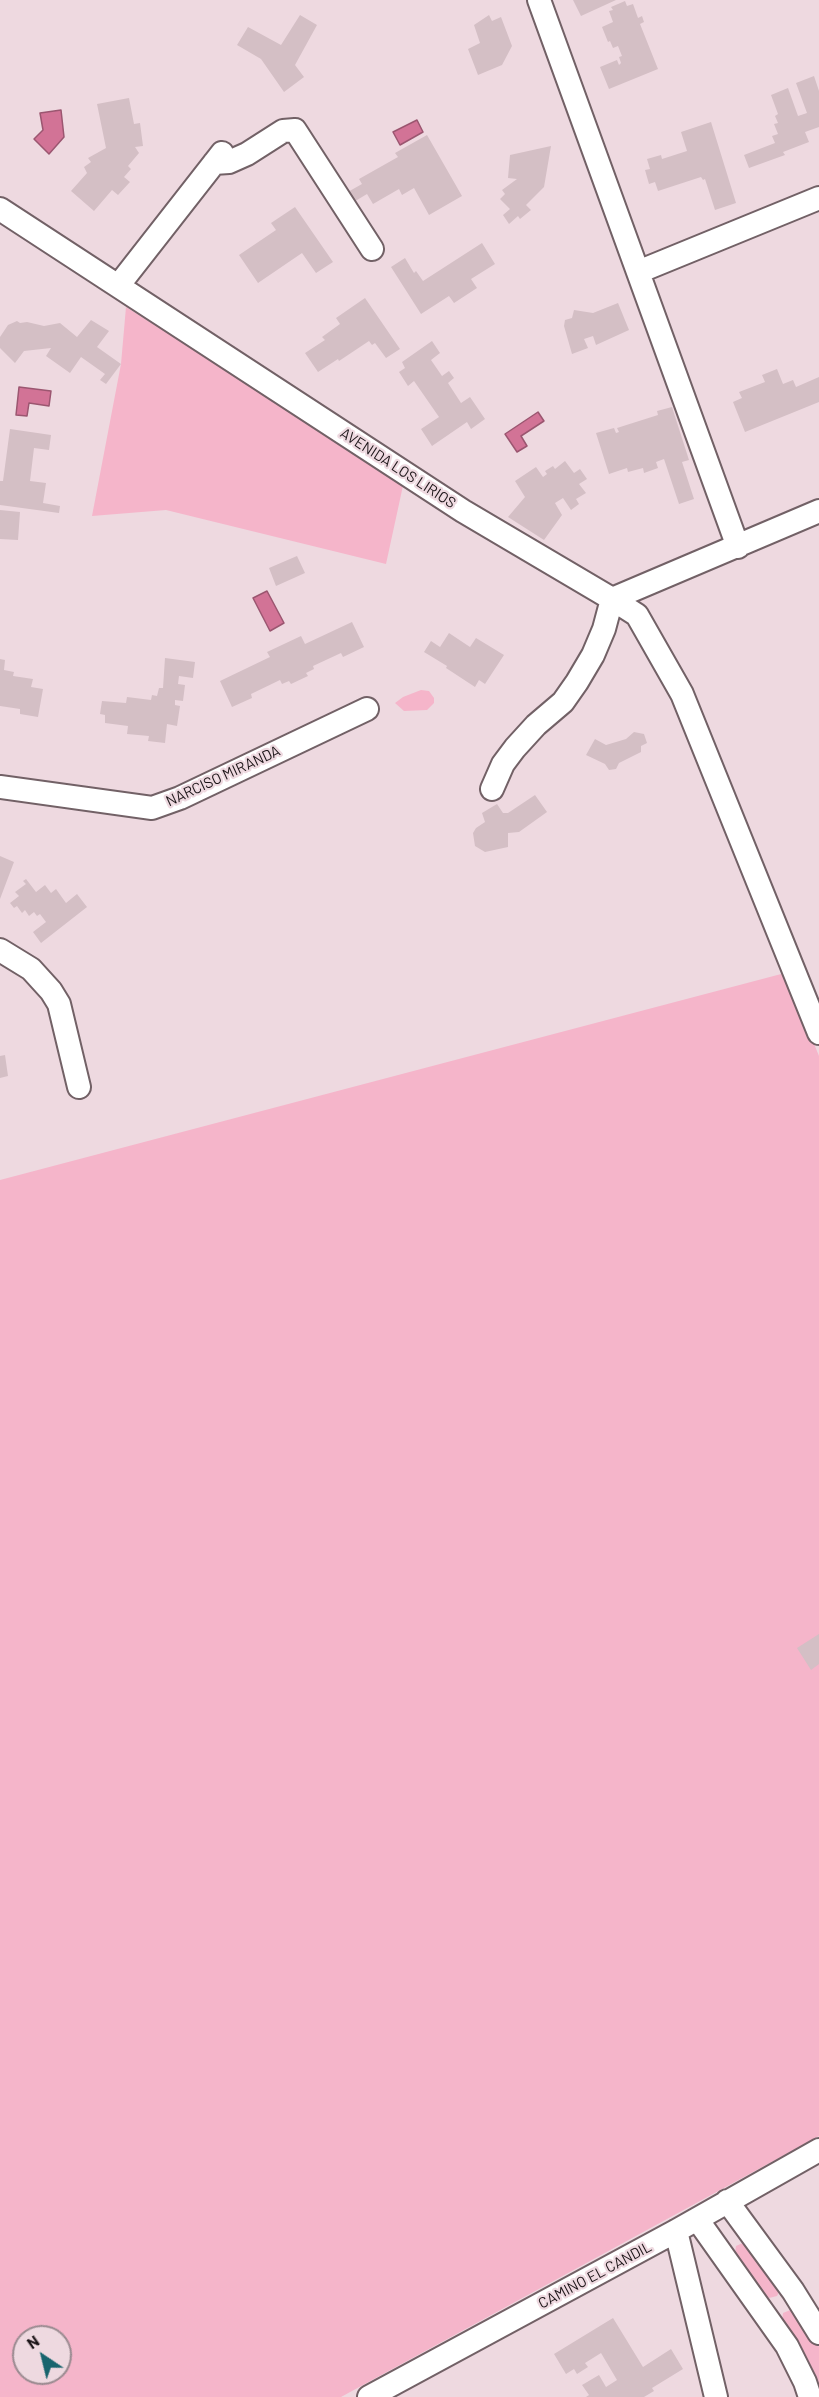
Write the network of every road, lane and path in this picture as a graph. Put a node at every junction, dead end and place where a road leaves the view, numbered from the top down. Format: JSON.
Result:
{"nodes":[{"id":1,"x":540,"y":0,"type":"edge"},
{"id":2,"x":819,"y":198,"type":"edge"},
{"id":3,"x":0,"y":209,"type":"edge"},
{"id":4,"x":372,"y":249,"type":"dead end"},
{"id":5,"x":638,"y":272,"type":"junction"},
{"id":6,"x":118,"y":286,"type":"junction"},
{"id":7,"x":819,"y":511,"type":"edge"},
{"id":8,"x":738,"y":546,"type":"junction"},
{"id":9,"x":612,"y":598,"type":"junction"},
{"id":10,"x":367,"y":709,"type":"dead end"},
{"id":11,"x":0,"y":787,"type":"edge"},
{"id":12,"x":492,"y":789,"type":"dead end"},
{"id":13,"x":0,"y":950,"type":"edge"},
{"id":14,"x":819,"y":1033,"type":"edge"},
{"id":15,"x":79,"y":1087,"type":"dead end"},
{"id":16,"x":819,"y":2151,"type":"edge"},
{"id":17,"x":727,"y":2201,"type":"junction"},
{"id":18,"x":697,"y":2219,"type":"junction"},
{"id":19,"x":676,"y":2231,"type":"junction"},
{"id":20,"x":794,"y":2293,"type":"junction"},
{"id":21,"x":766,"y":2313,"type":"junction"},
{"id":22,"x":819,"y":2333,"type":"edge"},
{"id":23,"x":369,"y":2397,"type":"edge"},
{"id":24,"x":716,"y":2397,"type":"edge"},
{"id":25,"x":810,"y":2397,"type":"edge"}],
"edges":[{"from":1,"to":5,"type":"street"},
{"from":2,"to":5,"type":"street"},
{"from":3,"to":6,"type":"street","name":"AVENIDA LOS LIRIOS"},
{"from":4,"to":6,"type":"street"},
{"from":5,"to":8,"type":"street"},
{"from":6,"to":9,"type":"street","name":"AVENIDA LOS LIRIOS"},
{"from":7,"to":8,"type":"street"},
{"from":8,"to":9,"type":"street"},
{"from":9,"to":12,"type":"street"},
{"from":9,"to":14,"type":"street","name":"AVENIDA LOS LIRIOS"},
{"from":10,"to":11,"type":"street","name":"NARCISO MIRANDA"},
{"from":13,"to":15,"type":"street"},
{"from":16,"to":17,"type":"street","name":"CAMINO EL CANDIL"},
{"from":17,"to":18,"type":"street","name":"CAMINO EL CANDIL"},
{"from":17,"to":20,"type":"street"},
{"from":18,"to":19,"type":"street","name":"CAMINO EL CANDIL"},
{"from":18,"to":21,"type":"street"},
{"from":19,"to":23,"type":"street","name":"CAMINO EL CANDIL"},
{"from":19,"to":24,"type":"street"},
{"from":20,"to":21,"type":"street"},
{"from":20,"to":22,"type":"street"},
{"from":21,"to":25,"type":"street"}]}
